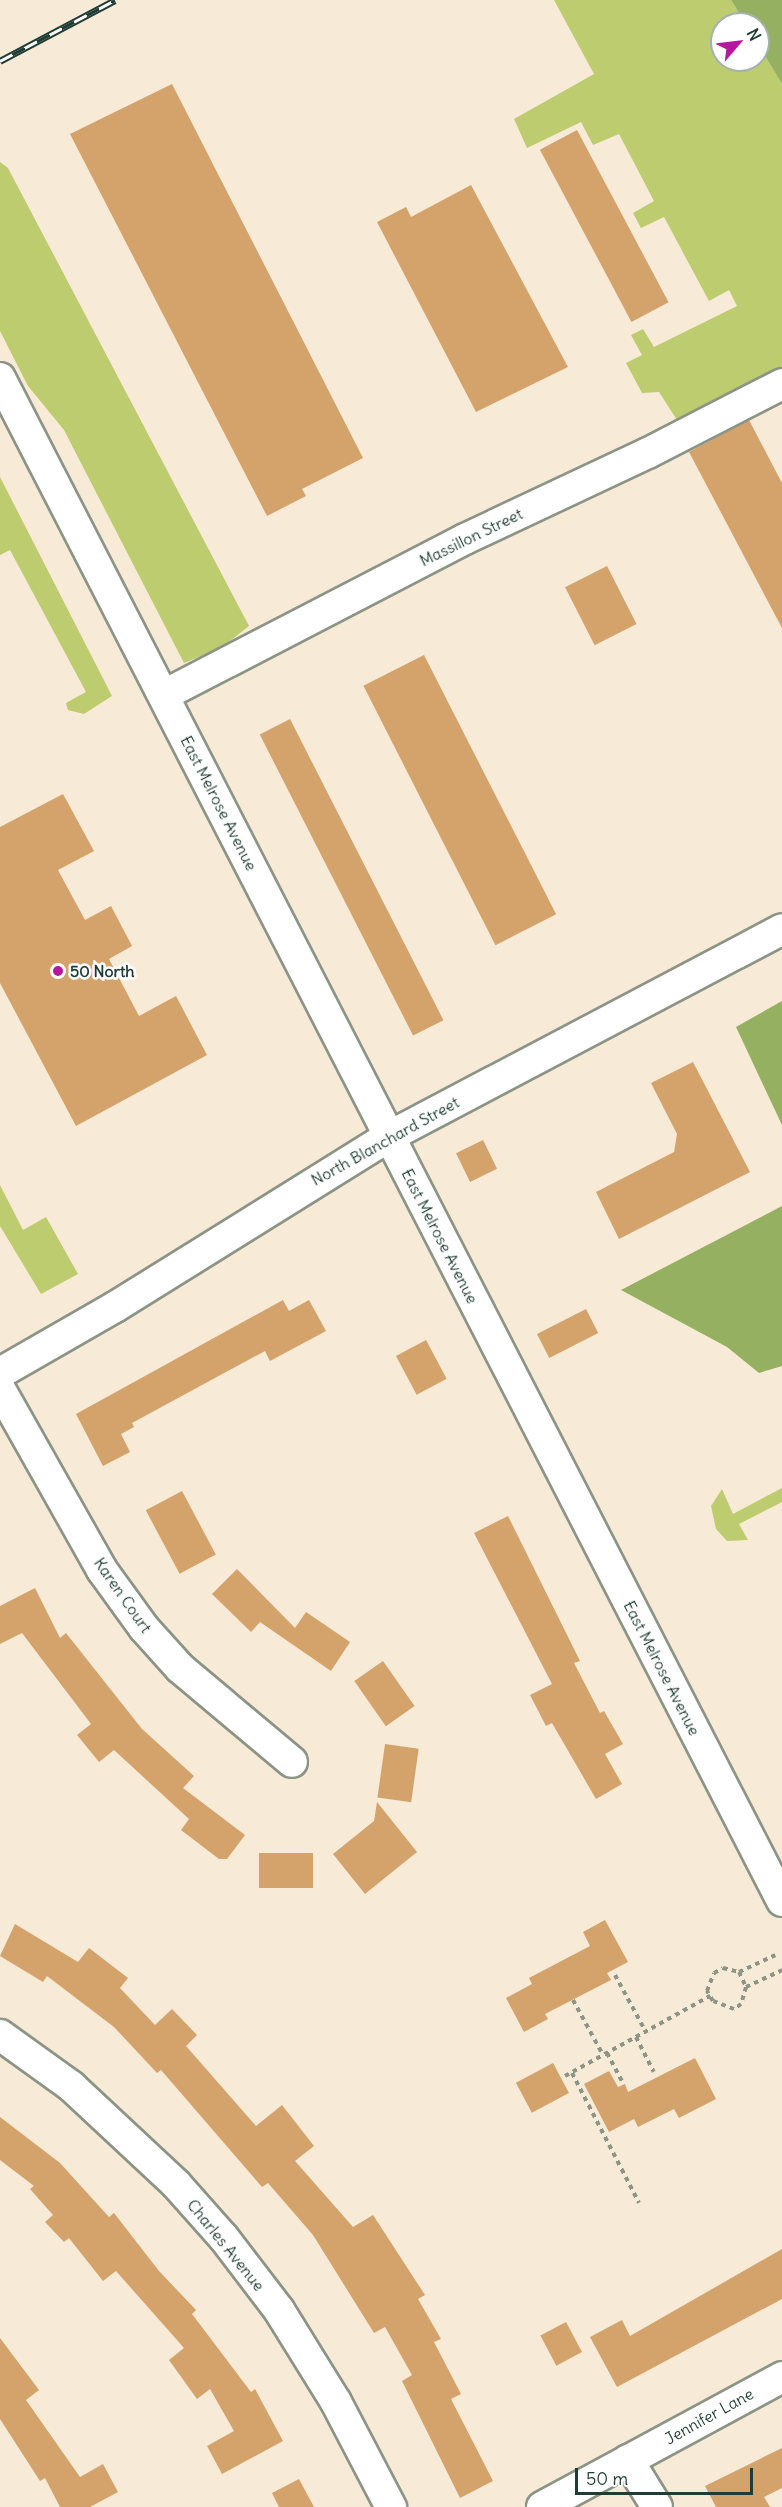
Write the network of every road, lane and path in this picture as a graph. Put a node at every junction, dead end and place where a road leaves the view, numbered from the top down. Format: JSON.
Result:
{"nodes":[{"id":1,"x":0,"y":378,"type":"edge"},
{"id":2,"x":782,"y":384,"type":"edge"},
{"id":3,"x":164,"y":695,"type":"junction"},
{"id":4,"x":782,"y":929,"type":"edge"},
{"id":5,"x":390,"y":1136,"type":"junction"},
{"id":6,"x":0,"y":1373,"type":"edge"},
{"id":7,"x":0,"y":1389,"type":"edge"},
{"id":8,"x":292,"y":1762,"type":"dead end"},
{"id":9,"x":782,"y":1901,"type":"edge"},
{"id":10,"x":775,"y":1954,"type":"dead end"},
{"id":11,"x":782,"y":1970,"type":"edge"},
{"id":12,"x":739,"y":1972,"type":"junction"},
{"id":13,"x":615,"y":1975,"type":"dead end"},
{"id":14,"x":746,"y":1987,"type":"junction"},
{"id":15,"x":710,"y":1996,"type":"junction"},
{"id":16,"x":573,"y":2000,"type":"dead end"},
{"id":17,"x":646,"y":2032,"type":"junction"},
{"id":18,"x":0,"y":2035,"type":"edge"},
{"id":19,"x":636,"y":2037,"type":"junction"},
{"id":20,"x":605,"y":2054,"type":"junction"},
{"id":21,"x":654,"y":2072,"type":"dead end"},
{"id":22,"x":572,"y":2073,"type":"junction"},
{"id":23,"x":565,"y":2076,"type":"dead end"},
{"id":24,"x":622,"y":2081,"type":"dead end"},
{"id":25,"x":639,"y":2203,"type":"dead end"},
{"id":26,"x":782,"y":2377,"type":"edge"},
{"id":27,"x":628,"y":2460,"type":"junction"},
{"id":28,"x":391,"y":2507,"type":"edge"},
{"id":29,"x":542,"y":2507,"type":"edge"},
{"id":30,"x":657,"y":2507,"type":"edge"}],
"edges":[{"from":1,"to":3,"type":"street","name":"East Melrose Avenue"},
{"from":2,"to":3,"type":"street","name":"Massillon Street"},
{"from":3,"to":5,"type":"street","name":"East Melrose Avenue"},
{"from":4,"to":5,"type":"street","name":"North Blanchard Street"},
{"from":5,"to":6,"type":"street","name":"North Blanchard Street"},
{"from":5,"to":9,"type":"street","name":"East Melrose Avenue"},
{"from":7,"to":8,"type":"street","name":"Karen Court"},
{"from":10,"to":12,"type":"path"},
{"from":11,"to":14,"type":"path"},
{"from":12,"to":14,"type":"path"},
{"from":12,"to":15,"type":"path"},
{"from":13,"to":17,"type":"path"},
{"from":14,"to":15,"type":"path"},
{"from":15,"to":17,"type":"path"},
{"from":16,"to":20,"type":"path"},
{"from":17,"to":19,"type":"path"},
{"from":18,"to":28,"type":"street","name":"Charles Avenue"},
{"from":19,"to":20,"type":"path"},
{"from":19,"to":21,"type":"path"},
{"from":20,"to":22,"type":"path"},
{"from":20,"to":24,"type":"path"},
{"from":22,"to":23,"type":"path"},
{"from":22,"to":25,"type":"path"},
{"from":26,"to":27,"type":"street","name":"Jennifer Lane"},
{"from":27,"to":29,"type":"street","name":"Jennifer Lane"},
{"from":27,"to":30,"type":"street"}]}
